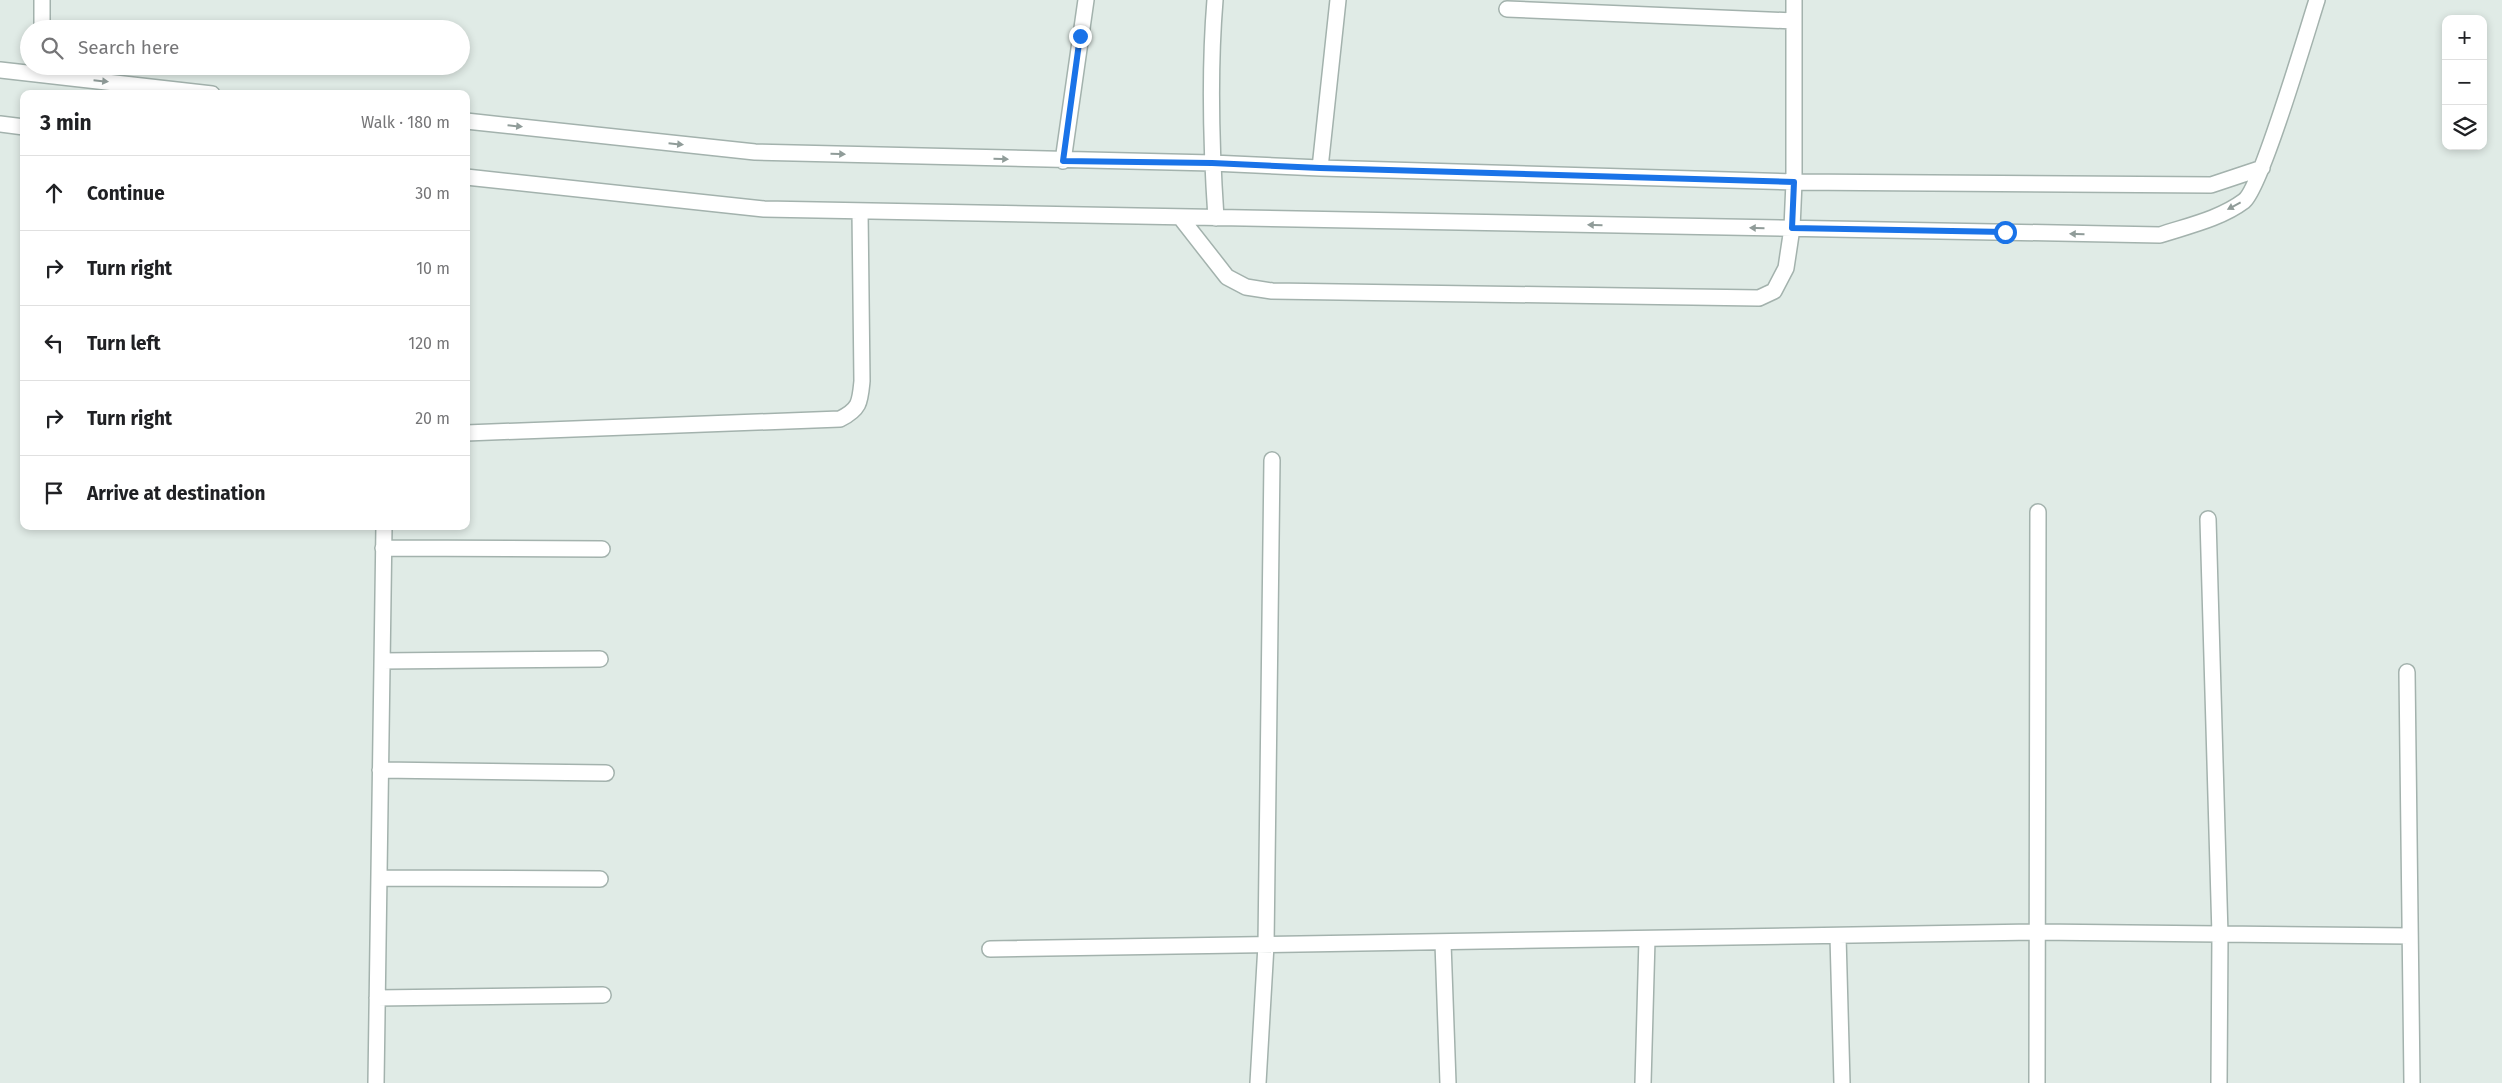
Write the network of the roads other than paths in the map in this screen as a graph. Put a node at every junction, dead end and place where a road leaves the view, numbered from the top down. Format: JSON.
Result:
{"nodes":[{"id":1,"x":42,"y":0,"type":"edge"},
{"id":2,"x":1086,"y":0,"type":"edge"},
{"id":3,"x":1215,"y":0,"type":"edge"},
{"id":4,"x":1338,"y":0,"type":"edge"},
{"id":5,"x":1794,"y":0,"type":"edge"},
{"id":6,"x":2318,"y":0,"type":"edge"},
{"id":7,"x":1507,"y":9,"type":"dead end"},
{"id":8,"x":42,"y":20,"type":"edge"},
{"id":9,"x":1794,"y":21,"type":"junction"},
{"id":10,"x":0,"y":70,"type":"edge"},
{"id":11,"x":20,"y":70,"type":"edge"},
{"id":12,"x":73,"y":75,"type":"edge"},
{"id":13,"x":180,"y":90,"type":"edge"},
{"id":14,"x":470,"y":121,"type":"edge"},
{"id":15,"x":0,"y":124,"type":"edge"},
{"id":16,"x":20,"y":126,"type":"edge"},
{"id":17,"x":1063,"y":161,"type":"junction"},
{"id":18,"x":1212,"y":163,"type":"junction"},
{"id":19,"x":1320,"y":168,"type":"junction"},
{"id":20,"x":2262,"y":168,"type":"junction"},
{"id":21,"x":470,"y":177,"type":"edge"},
{"id":22,"x":1794,"y":182,"type":"junction"},
{"id":23,"x":860,"y":211,"type":"junction"},
{"id":24,"x":1180,"y":218,"type":"junction"},
{"id":25,"x":1216,"y":218,"type":"junction"},
{"id":26,"x":1792,"y":228,"type":"junction"},
{"id":27,"x":470,"y":433,"type":"edge"},
{"id":28,"x":1272,"y":460,"type":"dead end"},
{"id":29,"x":2038,"y":512,"type":"dead end"},
{"id":30,"x":2208,"y":519,"type":"dead end"},
{"id":31,"x":384,"y":530,"type":"edge"},
{"id":32,"x":384,"y":548,"type":"junction"},
{"id":33,"x":602,"y":549,"type":"dead end"},
{"id":34,"x":600,"y":659,"type":"dead end"},
{"id":35,"x":382,"y":661,"type":"junction"},
{"id":36,"x":2408,"y":672,"type":"dead end"},
{"id":37,"x":380,"y":770,"type":"junction"},
{"id":38,"x":606,"y":773,"type":"dead end"},
{"id":39,"x":379,"y":878,"type":"junction"},
{"id":40,"x":600,"y":879,"type":"dead end"},
{"id":41,"x":2037,"y":932,"type":"junction"},
{"id":42,"x":2220,"y":935,"type":"junction"},
{"id":43,"x":1838,"y":936,"type":"junction"},
{"id":44,"x":2410,"y":936,"type":"junction"},
{"id":45,"x":1647,"y":939,"type":"junction"},
{"id":46,"x":1443,"y":943,"type":"junction"},
{"id":47,"x":1266,"y":945,"type":"junction"},
{"id":48,"x":990,"y":950,"type":"dead end"},
{"id":49,"x":603,"y":995,"type":"dead end"},
{"id":50,"x":377,"y":998,"type":"junction"},
{"id":51,"x":376,"y":1083,"type":"edge"},
{"id":52,"x":1258,"y":1083,"type":"edge"},
{"id":53,"x":1448,"y":1083,"type":"edge"},
{"id":54,"x":1643,"y":1083,"type":"edge"},
{"id":55,"x":1842,"y":1083,"type":"edge"},
{"id":56,"x":2037,"y":1083,"type":"edge"},
{"id":57,"x":2219,"y":1083,"type":"edge"},
{"id":58,"x":2412,"y":1083,"type":"edge"}],
"edges":[{"from":1,"to":8,"type":"street"},
{"from":2,"to":17,"type":"street"},
{"from":3,"to":18,"type":"street"},
{"from":4,"to":19,"type":"street"},
{"from":5,"to":9,"type":"street"},
{"from":6,"to":20,"type":"street"},
{"from":7,"to":9,"type":"street"},
{"from":9,"to":22,"type":"street"},
{"from":10,"to":11,"type":"street"},
{"from":12,"to":13,"type":"street","one_way":true},
{"from":14,"to":17,"type":"street","one_way":true},
{"from":15,"to":16,"type":"street"},
{"from":17,"to":18,"type":"street"},
{"from":18,"to":19,"type":"street"},
{"from":18,"to":25,"type":"street"},
{"from":19,"to":22,"type":"street"},
{"from":20,"to":22,"type":"street"},
{"from":20,"to":26,"type":"street","one_way":true},
{"from":21,"to":23,"type":"street"},
{"from":22,"to":26,"type":"street"},
{"from":23,"to":24,"type":"street"},
{"from":23,"to":27,"type":"street"},
{"from":24,"to":25,"type":"street"},
{"from":24,"to":26,"type":"street"},
{"from":26,"to":25,"type":"street","one_way":true},
{"from":28,"to":47,"type":"street"},
{"from":29,"to":41,"type":"street"},
{"from":30,"to":42,"type":"street"},
{"from":31,"to":32,"type":"street"},
{"from":32,"to":33,"type":"street"},
{"from":32,"to":35,"type":"street"},
{"from":34,"to":35,"type":"street"},
{"from":35,"to":37,"type":"street"},
{"from":36,"to":44,"type":"street"},
{"from":37,"to":38,"type":"street"},
{"from":37,"to":39,"type":"street"},
{"from":39,"to":40,"type":"street"},
{"from":39,"to":50,"type":"street"},
{"from":41,"to":42,"type":"street"},
{"from":41,"to":43,"type":"street"},
{"from":41,"to":56,"type":"street"},
{"from":42,"to":44,"type":"street"},
{"from":42,"to":57,"type":"street"},
{"from":43,"to":45,"type":"street"},
{"from":43,"to":55,"type":"street"},
{"from":44,"to":58,"type":"street"},
{"from":45,"to":46,"type":"street"},
{"from":45,"to":54,"type":"street"},
{"from":46,"to":47,"type":"street"},
{"from":46,"to":53,"type":"street"},
{"from":47,"to":48,"type":"street"},
{"from":47,"to":52,"type":"street"},
{"from":49,"to":50,"type":"street"},
{"from":50,"to":51,"type":"street"}]}
